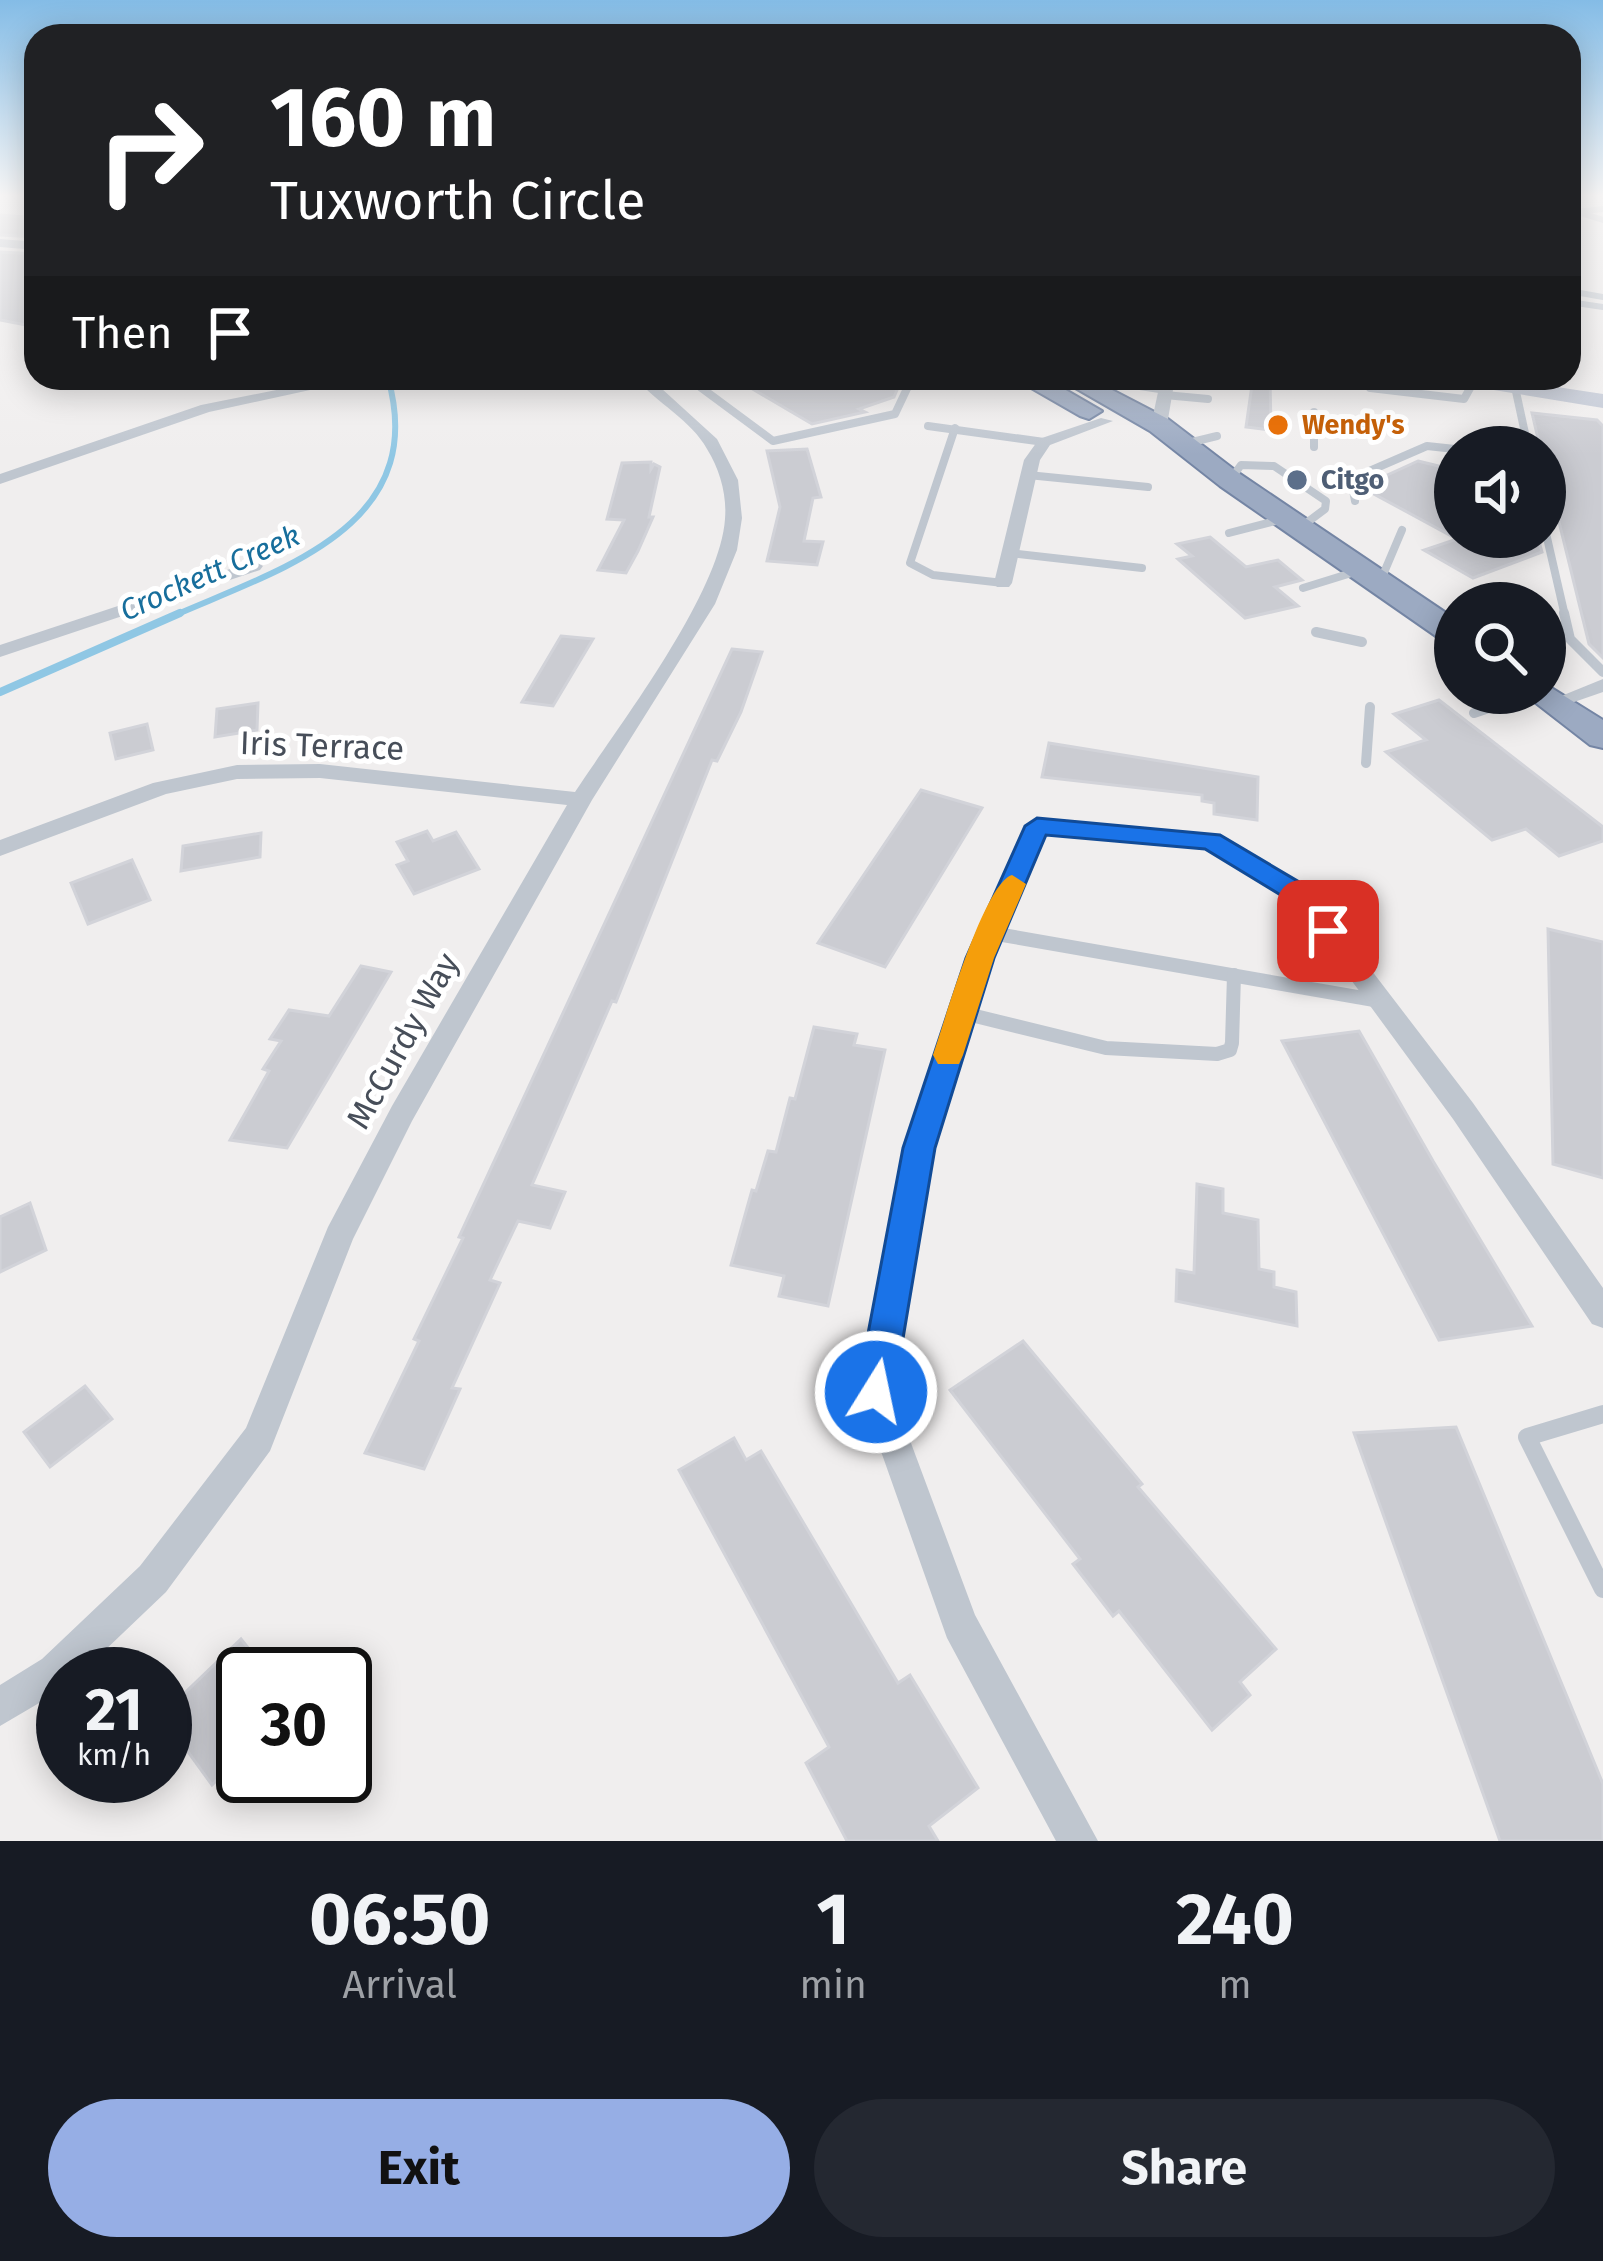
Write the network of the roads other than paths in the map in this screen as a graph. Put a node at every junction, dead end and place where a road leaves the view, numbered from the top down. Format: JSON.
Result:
{"nodes":[{"id":1,"x":299,"y":390,"type":"edge"},
{"id":2,"x":655,"y":390,"type":"edge"},
{"id":3,"x":704,"y":390,"type":"edge"},
{"id":4,"x":910,"y":390,"type":"edge"},
{"id":5,"x":1048,"y":390,"type":"edge"},
{"id":6,"x":1093,"y":390,"type":"edge"},
{"id":7,"x":1166,"y":390,"type":"edge"},
{"id":8,"x":1174,"y":390,"type":"edge"},
{"id":9,"x":1387,"y":390,"type":"edge"},
{"id":10,"x":1465,"y":390,"type":"edge"},
{"id":11,"x":1499,"y":390,"type":"edge"},
{"id":12,"x":1517,"y":396,"type":"junction"},
{"id":13,"x":1208,"y":398,"type":"dead end"},
{"id":14,"x":1603,"y":400,"type":"edge"},
{"id":15,"x":1314,"y":412,"type":"dead end"},
{"id":16,"x":1106,"y":421,"type":"junction"},
{"id":17,"x":1159,"y":425,"type":"junction"},
{"id":18,"x":928,"y":426,"type":"dead end"},
{"id":19,"x":1208,"y":426,"type":"dead end"},
{"id":20,"x":1523,"y":426,"type":"edge"},
{"id":21,"x":955,"y":428,"type":"junction"},
{"id":22,"x":1044,"y":442,"type":"junction"},
{"id":23,"x":1184,"y":444,"type":"junction"},
{"id":24,"x":1314,"y":447,"type":"dead end"},
{"id":25,"x":1434,"y":447,"type":"edge"},
{"id":26,"x":1028,"y":475,"type":"junction"},
{"id":27,"x":0,"y":479,"type":"edge"},
{"id":28,"x":1230,"y":480,"type":"junction"},
{"id":29,"x":1148,"y":487,"type":"dead end"},
{"id":30,"x":1355,"y":501,"type":"dead end"},
{"id":31,"x":1294,"y":522,"type":"junction"},
{"id":32,"x":1402,"y":530,"type":"dead end"},
{"id":33,"x":1228,"y":532,"type":"dead end"},
{"id":34,"x":1010,"y":553,"type":"junction"},
{"id":35,"x":1552,"y":558,"type":"edge"},
{"id":36,"x":254,"y":566,"type":"dead end"},
{"id":37,"x":1142,"y":568,"type":"dead end"},
{"id":38,"x":1371,"y":576,"type":"junction"},
{"id":39,"x":1003,"y":583,"type":"joint"},
{"id":40,"x":1303,"y":588,"type":"dead end"},
{"id":41,"x":1434,"y":620,"type":"edge"},
{"id":42,"x":1316,"y":632,"type":"dead end"},
{"id":43,"x":1362,"y":642,"type":"dead end"},
{"id":44,"x":0,"y":651,"type":"edge"},
{"id":45,"x":1603,"y":672,"type":"edge"},
{"id":46,"x":1603,"y":685,"type":"edge"},
{"id":47,"x":1566,"y":692,"type":"edge"},
{"id":48,"x":1370,"y":707,"type":"dead end"},
{"id":49,"x":1566,"y":712,"type":"edge"},
{"id":50,"x":1603,"y":737,"type":"edge"},
{"id":51,"x":1366,"y":763,"type":"dead end"},
{"id":52,"x":581,"y":800,"type":"junction"},
{"id":53,"x":0,"y":848,"type":"edge"},
{"id":54,"x":991,"y":933,"type":"junction"},
{"id":55,"x":1234,"y":975,"type":"junction"},
{"id":56,"x":1381,"y":1002,"type":"junction"},
{"id":57,"x":962,"y":1013,"type":"junction"},
{"id":58,"x":1603,"y":1314,"type":"edge"},
{"id":59,"x":1603,"y":1414,"type":"edge"},
{"id":60,"x":1603,"y":1589,"type":"edge"},
{"id":61,"x":0,"y":1707,"type":"edge"},
{"id":62,"x":1078,"y":1841,"type":"edge"}],
"edges":[{"from":1,"to":27,"type":"street"},
{"from":2,"to":52,"type":"street","name":"McCurdy Way"},
{"from":3,"to":4,"type":"lane"},
{"from":5,"to":16,"type":"highway"},
{"from":6,"to":17,"type":"highway"},
{"from":7,"to":17,"type":"street"},
{"from":8,"to":13,"type":"lane"},
{"from":9,"to":10,"type":"lane"},
{"from":11,"to":12,"type":"main road"},
{"from":12,"to":14,"type":"main road"},
{"from":12,"to":20,"type":"lane"},
{"from":15,"to":24,"type":"lane"},
{"from":16,"to":22,"type":"street"},
{"from":16,"to":28,"type":"highway"},
{"from":17,"to":23,"type":"highway"},
{"from":18,"to":21,"type":"lane"},
{"from":19,"to":23,"type":"lane"},
{"from":21,"to":22,"type":"lane"},
{"from":21,"to":39,"type":"lane"},
{"from":22,"to":26,"type":"street"},
{"from":23,"to":28,"type":"highway"},
{"from":25,"to":30,"type":"lane"},
{"from":26,"to":29,"type":"lane"},
{"from":26,"to":34,"type":"street"},
{"from":28,"to":31,"type":"highway"},
{"from":31,"to":33,"type":"lane"},
{"from":31,"to":38,"type":"highway"},
{"from":32,"to":38,"type":"lane"},
{"from":34,"to":37,"type":"lane"},
{"from":34,"to":39,"type":"street"},
{"from":35,"to":45,"type":"lane"},
{"from":36,"to":44,"type":"street"},
{"from":38,"to":40,"type":"lane"},
{"from":38,"to":41,"type":"highway"},
{"from":42,"to":43,"type":"lane"},
{"from":46,"to":47,"type":"street"},
{"from":48,"to":51,"type":"lane"},
{"from":49,"to":50,"type":"highway"},
{"from":52,"to":53,"type":"street","name":"Iris Terrace"},
{"from":52,"to":61,"type":"street","name":"McCurdy Way"},
{"from":54,"to":55,"type":"lane"},
{"from":54,"to":56,"type":"street"},
{"from":54,"to":57,"type":"street"},
{"from":55,"to":56,"type":"lane"},
{"from":55,"to":57,"type":"lane"},
{"from":56,"to":58,"type":"street"},
{"from":57,"to":62,"type":"street"},
{"from":59,"to":60,"type":"lane"}]}
